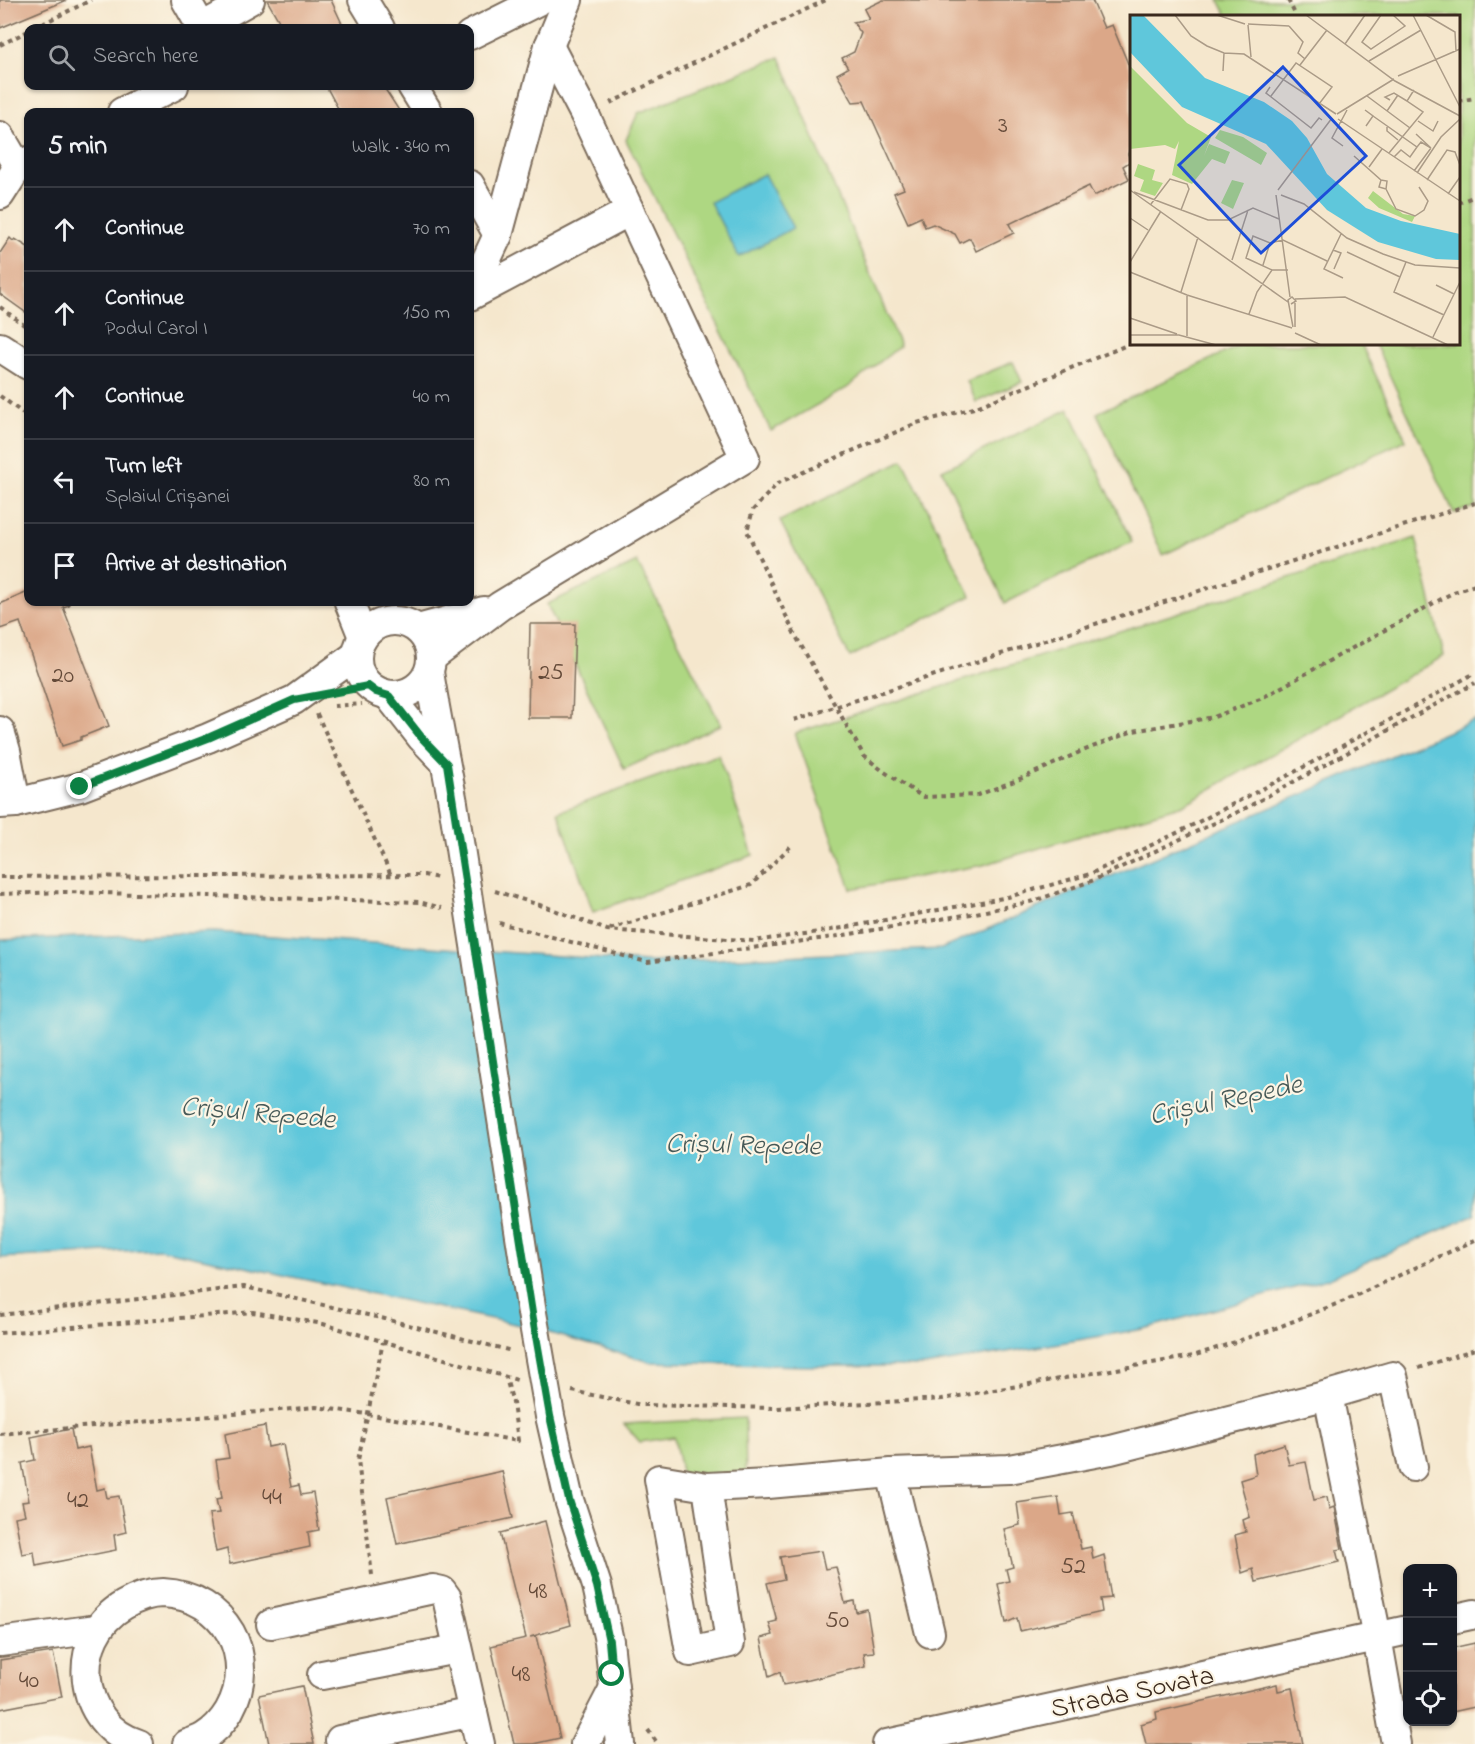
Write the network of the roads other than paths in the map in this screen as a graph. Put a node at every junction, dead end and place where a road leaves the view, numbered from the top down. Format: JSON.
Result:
{"nodes":[{"id":1,"x":186,"y":0,"type":"edge"},
{"id":2,"x":250,"y":0,"type":"edge"},
{"id":3,"x":363,"y":0,"type":"edge"},
{"id":4,"x":540,"y":0,"type":"edge"},
{"id":5,"x":568,"y":0,"type":"edge"},
{"id":6,"x":200,"y":24,"type":"edge"},
{"id":7,"x":209,"y":24,"type":"edge"},
{"id":8,"x":378,"y":24,"type":"edge"},
{"id":9,"x":474,"y":33,"type":"edge"},
{"id":10,"x":549,"y":46,"type":"junction"},
{"id":11,"x":166,"y":90,"type":"edge"},
{"id":12,"x":414,"y":90,"type":"edge"},
{"id":13,"x":130,"y":108,"type":"edge"},
{"id":14,"x":426,"y":108,"type":"edge"},
{"id":15,"x":0,"y":136,"type":"edge"},
{"id":16,"x":23,"y":164,"type":"edge"},
{"id":17,"x":474,"y":192,"type":"edge"},
{"id":18,"x":0,"y":195,"type":"edge"},
{"id":19,"x":630,"y":211,"type":"junction"},
{"id":20,"x":498,"y":235,"type":"junction"},
{"id":21,"x":474,"y":287,"type":"edge"},
{"id":22,"x":474,"y":294,"type":"edge"},
{"id":23,"x":0,"y":347,"type":"edge"},
{"id":24,"x":24,"y":362,"type":"edge"},
{"id":25,"x":350,"y":606,"type":"edge"},
{"id":26,"x":376,"y":606,"type":"edge"},
{"id":27,"x":500,"y":606,"type":"junction"},
{"id":28,"x":407,"y":625,"type":"junction"},
{"id":29,"x":359,"y":646,"type":"junction"},
{"id":30,"x":430,"y":665,"type":"junction"},
{"id":31,"x":378,"y":691,"type":"junction"},
{"id":32,"x":304,"y":704,"type":"junction"},
{"id":33,"x":0,"y":731,"type":"edge"},
{"id":34,"x":447,"y":764,"type":"junction"},
{"id":35,"x":8,"y":804,"type":"edge"},
{"id":36,"x":1328,"y":1395,"type":"junction"},
{"id":37,"x":1413,"y":1467,"type":"dead end"},
{"id":38,"x":891,"y":1473,"type":"junction"},
{"id":39,"x":707,"y":1487,"type":"junction"},
{"id":40,"x":1475,"y":1614,"type":"edge"},
{"id":41,"x":1457,"y":1618,"type":"edge"},
{"id":42,"x":271,"y":1624,"type":"dead end"},
{"id":43,"x":97,"y":1629,"type":"junction"},
{"id":44,"x":1403,"y":1631,"type":"edge"},
{"id":45,"x":930,"y":1633,"type":"dead end"},
{"id":46,"x":1377,"y":1637,"type":"junction"},
{"id":47,"x":0,"y":1642,"type":"edge"},
{"id":48,"x":457,"y":1648,"type":"junction"},
{"id":49,"x":322,"y":1675,"type":"dead end"},
{"id":50,"x":614,"y":1688,"type":"junction"},
{"id":51,"x":473,"y":1712,"type":"junction"},
{"id":52,"x":340,"y":1740,"type":"dead end"},
{"id":53,"x":139,"y":1744,"type":"edge"},
{"id":54,"x":187,"y":1744,"type":"edge"},
{"id":55,"x":480,"y":1744,"type":"edge"},
{"id":56,"x":585,"y":1744,"type":"edge"},
{"id":57,"x":620,"y":1744,"type":"edge"},
{"id":58,"x":887,"y":1744,"type":"edge"},
{"id":59,"x":1396,"y":1744,"type":"edge"}],
"edges":[{"from":1,"to":6,"type":"street"},
{"from":2,"to":7,"type":"street"},
{"from":3,"to":8,"type":"street"},
{"from":4,"to":9,"type":"street"},
{"from":5,"to":10,"type":"street"},
{"from":10,"to":19,"type":"street"},
{"from":10,"to":20,"type":"street"},
{"from":11,"to":13,"type":"street"},
{"from":12,"to":14,"type":"street"},
{"from":15,"to":16,"type":"street"},
{"from":16,"to":18,"type":"street"},
{"from":17,"to":20,"type":"street"},
{"from":19,"to":22,"type":"street"},
{"from":19,"to":27,"type":"street"},
{"from":20,"to":21,"type":"street"},
{"from":23,"to":24,"type":"street"},
{"from":25,"to":29,"type":"street"},
{"from":26,"to":28,"type":"street"},
{"from":27,"to":28,"type":"street"},
{"from":27,"to":30,"type":"street"},
{"from":28,"to":29,"type":"street"},
{"from":28,"to":30,"type":"street"},
{"from":29,"to":31,"type":"street"},
{"from":29,"to":32,"type":"street"},
{"from":30,"to":31,"type":"street"},
{"from":30,"to":34,"type":"street"},
{"from":31,"to":32,"type":"street"},
{"from":31,"to":34,"type":"street"},
{"from":32,"to":35,"type":"street"},
{"from":33,"to":35,"type":"street"},
{"from":34,"to":50,"type":"street","bridge":true},
{"from":36,"to":37,"type":"street"},
{"from":36,"to":38,"type":"street"},
{"from":36,"to":46,"type":"street"},
{"from":38,"to":39,"type":"street"},
{"from":38,"to":45,"type":"street"},
{"from":39,"to":39,"type":"street"},
{"from":40,"to":41,"type":"street"},
{"from":42,"to":48,"type":"street"},
{"from":43,"to":47,"type":"street"},
{"from":43,"to":53,"type":"street"},
{"from":43,"to":54,"type":"street"},
{"from":44,"to":46,"type":"street","name":"Strada Sovata"},
{"from":46,"to":58,"type":"street","name":"Strada Sovata"},
{"from":46,"to":59,"type":"street"},
{"from":48,"to":49,"type":"street"},
{"from":48,"to":51,"type":"street"},
{"from":50,"to":56,"type":"street"},
{"from":50,"to":57,"type":"street"},
{"from":51,"to":52,"type":"street"},
{"from":51,"to":55,"type":"street"}]}
